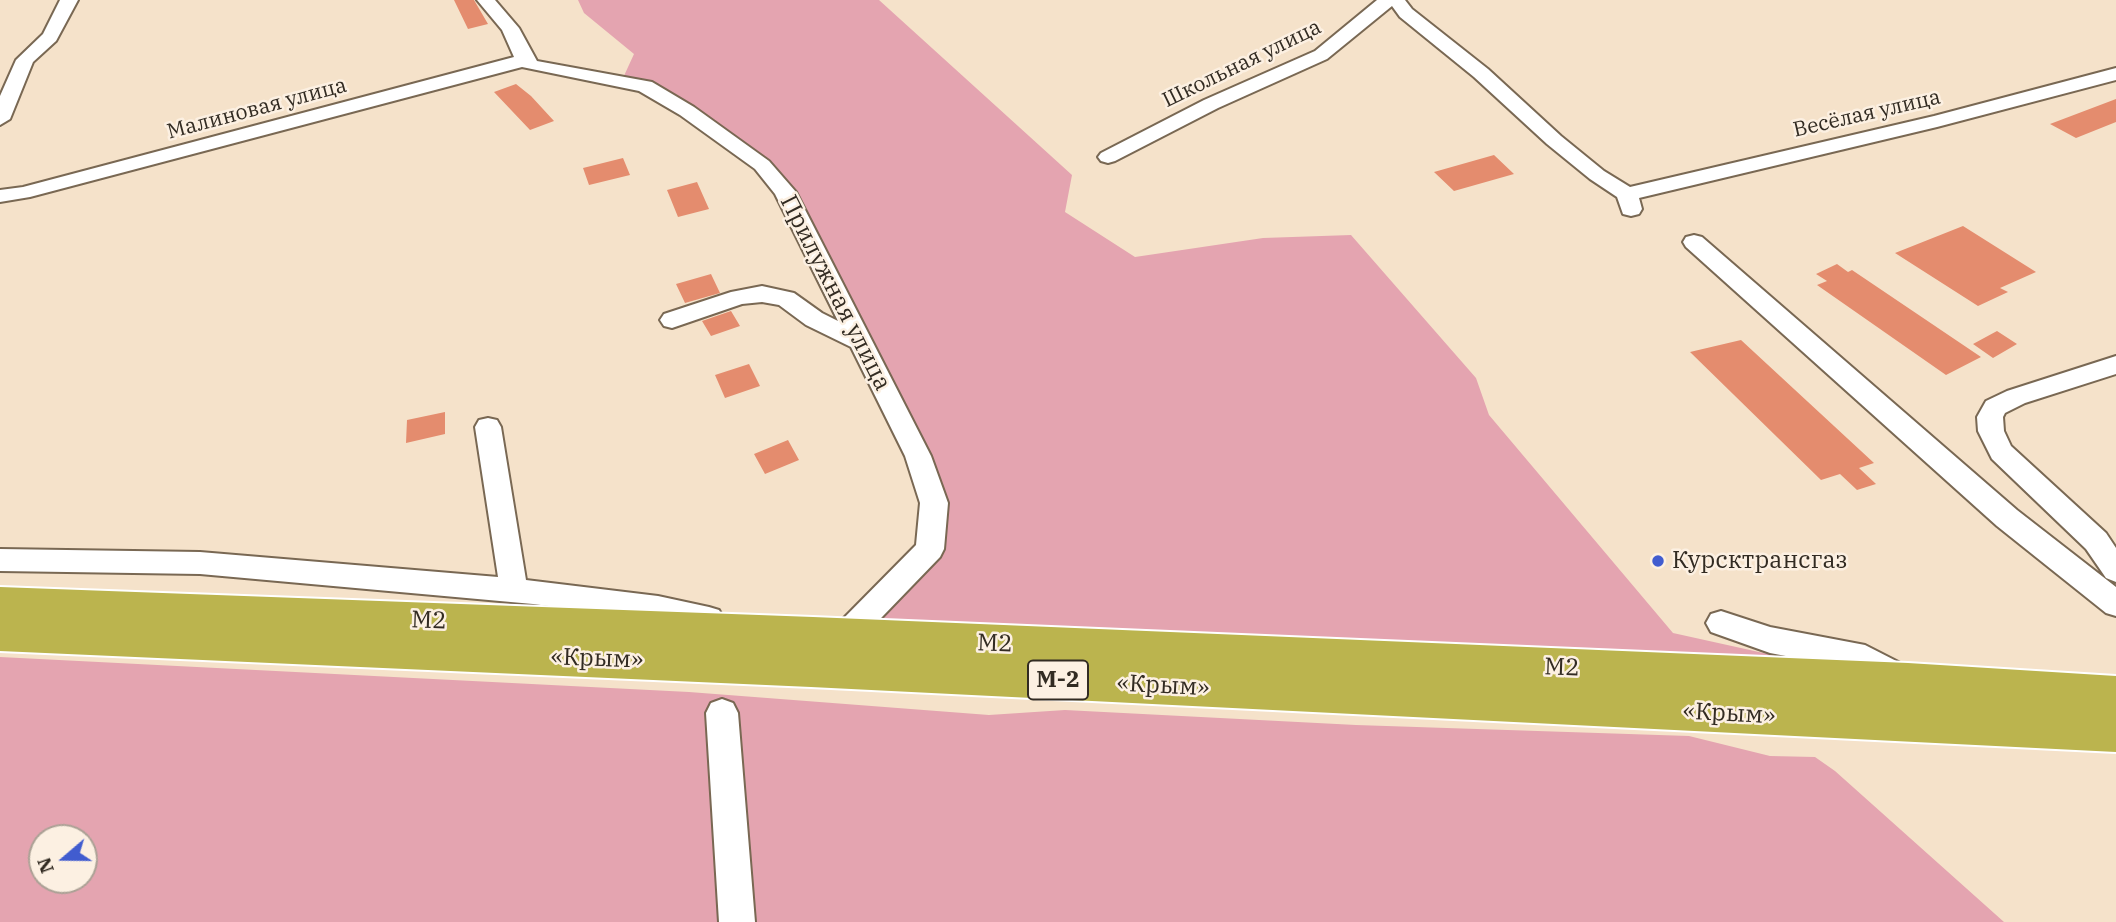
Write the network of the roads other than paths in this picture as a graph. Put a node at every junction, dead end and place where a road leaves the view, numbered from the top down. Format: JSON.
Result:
{"nodes":[{"id":1,"x":69,"y":0,"type":"edge"},
{"id":2,"x":486,"y":0,"type":"edge"},
{"id":3,"x":1388,"y":0,"type":"edge"},
{"id":4,"x":1396,"y":0,"type":"edge"},
{"id":5,"x":524,"y":60,"type":"junction"},
{"id":6,"x":2116,"y":74,"type":"edge"},
{"id":7,"x":0,"y":119,"type":"edge"},
{"id":8,"x":1108,"y":157,"type":"dead end"},
{"id":9,"x":0,"y":197,"type":"edge"},
{"id":10,"x":1694,"y":242,"type":"dead end"},
{"id":11,"x":672,"y":320,"type":"dead end"},
{"id":12,"x":859,"y":341,"type":"junction"},
{"id":13,"x":2116,"y":365,"type":"edge"},
{"id":14,"x":488,"y":427,"type":"dead end"},
{"id":15,"x":2106,"y":538,"type":"edge"},
{"id":16,"x":0,"y":560,"type":"edge"},
{"id":17,"x":2116,"y":570,"type":"edge"},
{"id":18,"x":514,"y":591,"type":"junction"},
{"id":19,"x":2116,"y":604,"type":"edge"},
{"id":20,"x":0,"y":605,"type":"edge"},
{"id":21,"x":1721,"y":623,"type":"dead end"},
{"id":22,"x":0,"y":633,"type":"edge"},
{"id":23,"x":739,"y":633,"type":"junction"},
{"id":24,"x":845,"y":637,"type":"junction"},
{"id":25,"x":1908,"y":683,"type":"junction"},
{"id":26,"x":2116,"y":696,"type":"edge"},
{"id":27,"x":722,"y":713,"type":"dead end"},
{"id":28,"x":2116,"y":731,"type":"edge"},
{"id":29,"x":737,"y":922,"type":"edge"}],
"edges":[{"from":1,"to":7,"type":"street"},
{"from":2,"to":5,"type":"street"},
{"from":3,"to":8,"type":"street","name":"Школьная улица"},
{"from":4,"to":6,"type":"street","name":"Весёлая улица"},
{"from":5,"to":9,"type":"street","name":"Малиновая улица"},
{"from":5,"to":12,"type":"street","name":"Прилужная улица"},
{"from":10,"to":19,"type":"street"},
{"from":11,"to":12,"type":"street"},
{"from":12,"to":24,"type":"street","name":"Прилужная улица"},
{"from":13,"to":15,"type":"street"},
{"from":14,"to":18,"type":"street"},
{"from":15,"to":17,"type":"street"},
{"from":16,"to":18,"type":"street"},
{"from":18,"to":23,"type":"street"},
{"from":20,"to":23,"type":"highway","name":"М2"},
{"from":21,"to":25,"type":"street"},
{"from":22,"to":28,"type":"highway","name":"«Крым»","number":"М-2"},
{"from":23,"to":24,"type":"highway","name":"М2"},
{"from":24,"to":25,"type":"highway","name":"М2"},
{"from":25,"to":26,"type":"highway","name":"М2"},
{"from":27,"to":29,"type":"street"}]}
